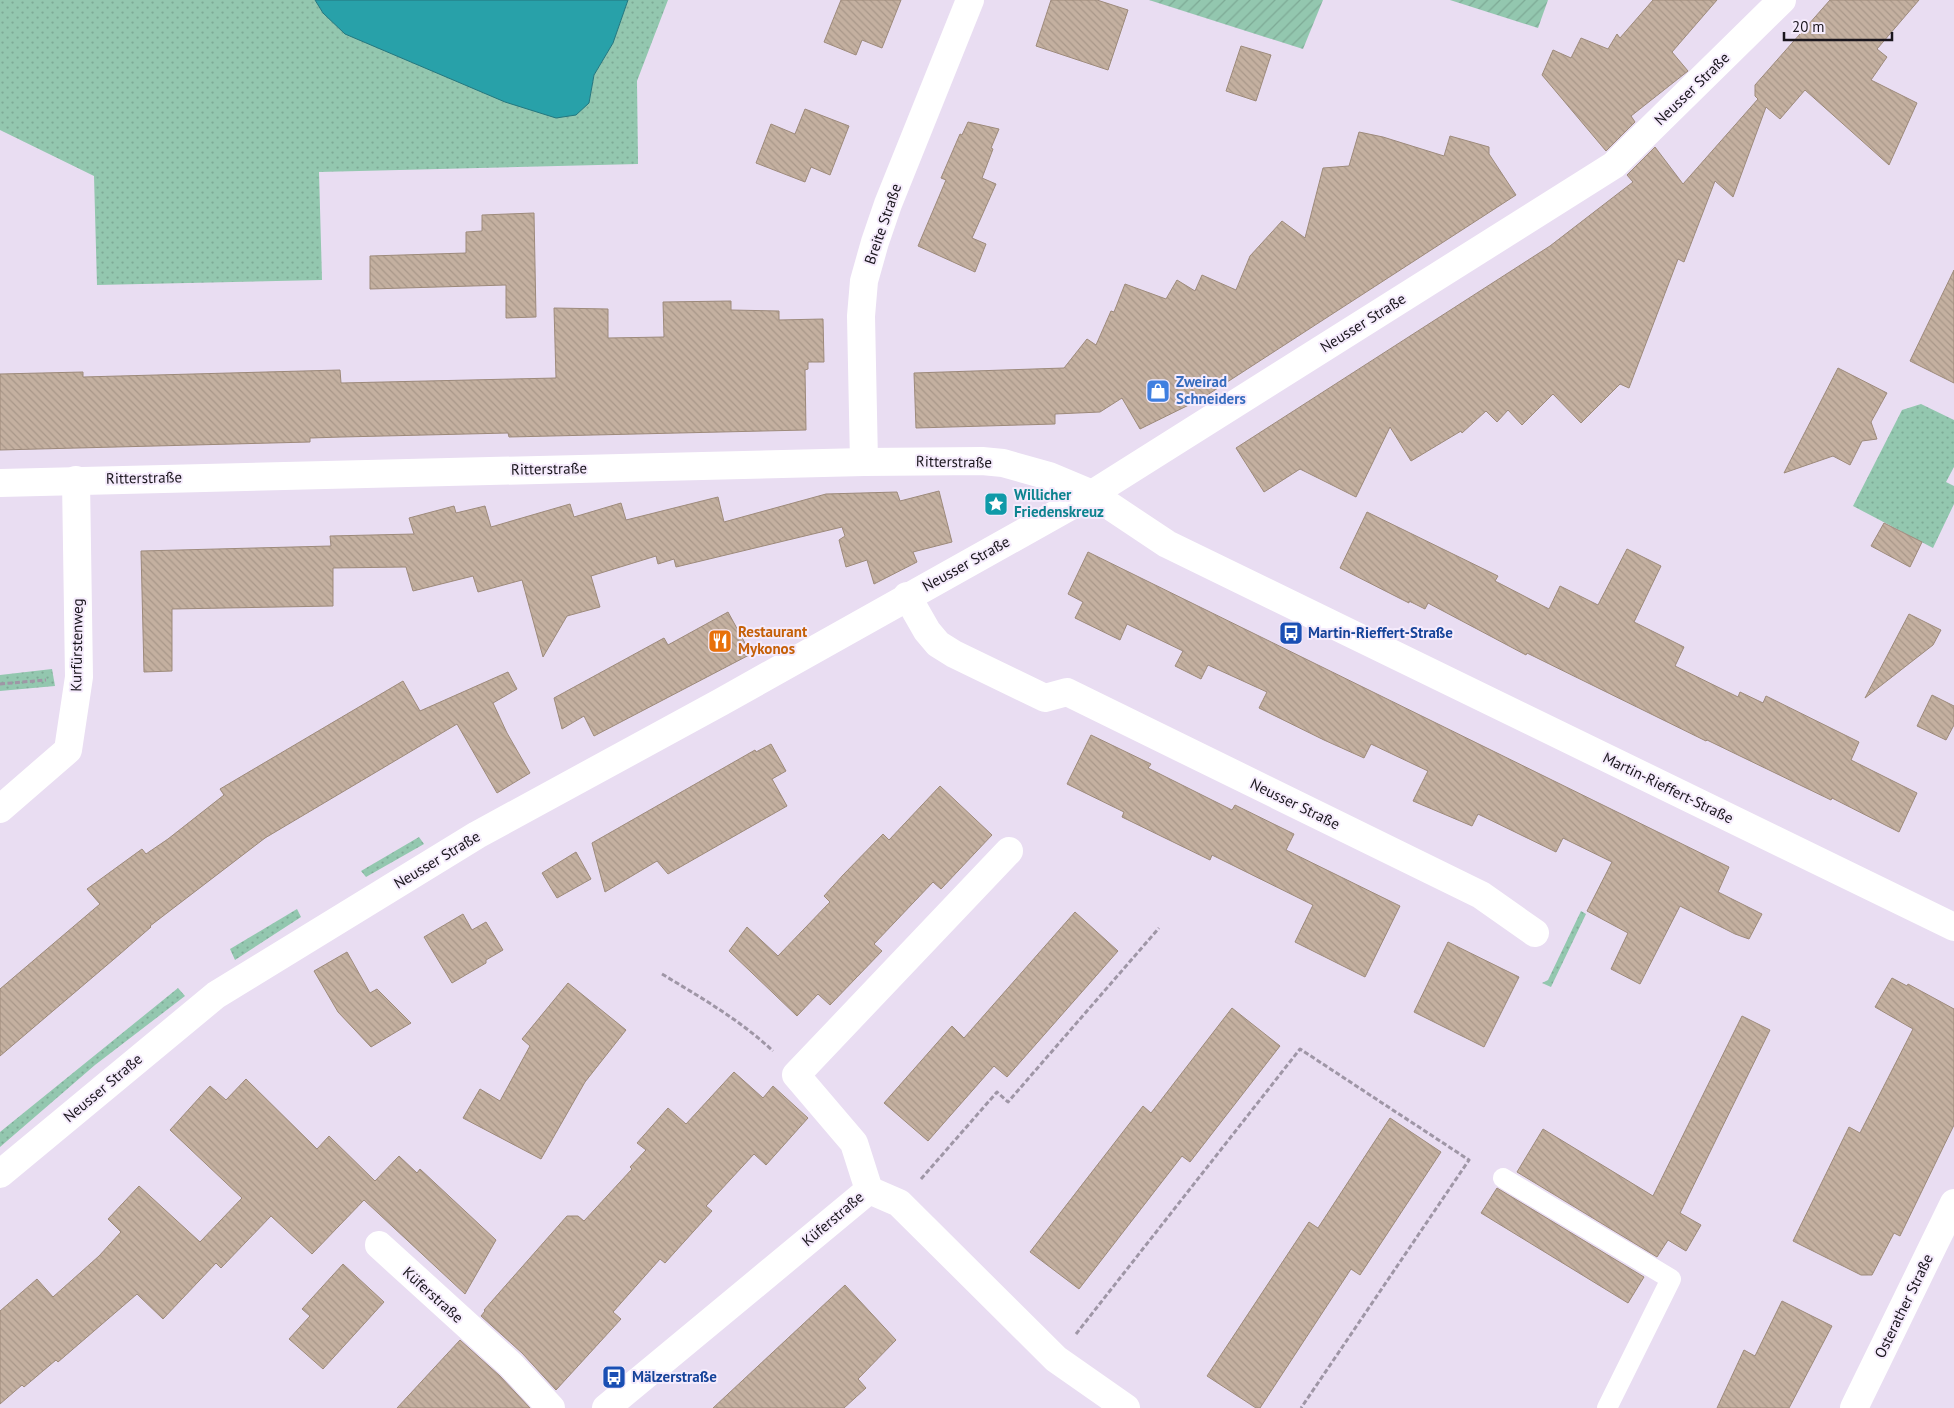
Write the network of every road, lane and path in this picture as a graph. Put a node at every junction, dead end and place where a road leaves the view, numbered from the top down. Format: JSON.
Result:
{"nodes":[{"id":1,"x":970,"y":0,"type":"edge"},
{"id":2,"x":1782,"y":0,"type":"edge"},
{"id":3,"x":864,"y":462,"type":"junction"},
{"id":4,"x":76,"y":480,"type":"junction"},
{"id":5,"x":0,"y":482,"type":"edge"},
{"id":6,"x":1092,"y":494,"type":"junction"},
{"id":7,"x":907,"y":596,"type":"junction"},
{"id":8,"x":79,"y":677,"type":"junction"},
{"id":9,"x":0,"y":684,"type":"edge"},
{"id":10,"x":0,"y":809,"type":"edge"},
{"id":11,"x":1009,"y":851,"type":"dead end"},
{"id":12,"x":1954,"y":927,"type":"edge"},
{"id":13,"x":1159,"y":928,"type":"dead end"},
{"id":14,"x":1535,"y":933,"type":"dead end"},
{"id":15,"x":662,"y":974,"type":"dead end"},
{"id":16,"x":796,"y":1075,"type":"junction"},
{"id":17,"x":0,"y":1174,"type":"edge"},
{"id":18,"x":1503,"y":1178,"type":"dead end"},
{"id":19,"x":869,"y":1190,"type":"junction"},
{"id":20,"x":1954,"y":1203,"type":"edge"},
{"id":21,"x":899,"y":1204,"type":"junction"},
{"id":22,"x":379,"y":1245,"type":"dead end"},
{"id":23,"x":1056,"y":1359,"type":"junction"},
{"id":24,"x":551,"y":1408,"type":"edge"},
{"id":25,"x":606,"y":1408,"type":"edge"},
{"id":26,"x":1126,"y":1408,"type":"edge"},
{"id":27,"x":1301,"y":1408,"type":"edge"},
{"id":28,"x":1607,"y":1408,"type":"edge"},
{"id":29,"x":1854,"y":1408,"type":"edge"}],
"edges":[{"from":1,"to":3,"type":"street","name":"Breite Straße"},
{"from":2,"to":6,"type":"street","name":"Neusser Straße"},
{"from":3,"to":4,"type":"street","name":"Ritterstraße"},
{"from":3,"to":6,"type":"street","name":"Ritterstraße"},
{"from":4,"to":5,"type":"street","name":"Ritterstraße"},
{"from":4,"to":8,"type":"street","name":"Kurfürstenweg"},
{"from":6,"to":7,"type":"street","name":"Neusser Straße"},
{"from":6,"to":12,"type":"street","name":"Martin-Rieffert-Straße"},
{"from":7,"to":14,"type":"street","name":"Neusser Straße"},
{"from":7,"to":17,"type":"street","name":"Neusser Straße"},
{"from":8,"to":9,"type":"path"},
{"from":8,"to":10,"type":"street","name":"Kurfürstenweg"},
{"from":11,"to":16,"type":"street"},
{"from":13,"to":21,"type":"path"},
{"from":15,"to":16,"type":"path"},
{"from":16,"to":19,"type":"street"},
{"from":18,"to":28,"type":"lane"},
{"from":19,"to":21,"type":"street","name":"Küferstraße"},
{"from":19,"to":25,"type":"street","name":"Küferstraße"},
{"from":20,"to":29,"type":"street","name":"Osterather Straße"},
{"from":21,"to":23,"type":"street","name":"Küferstraße"},
{"from":22,"to":24,"type":"street","name":"Küferstraße"},
{"from":23,"to":26,"type":"street","name":"Küferstraße"},
{"from":23,"to":27,"type":"path"}]}
